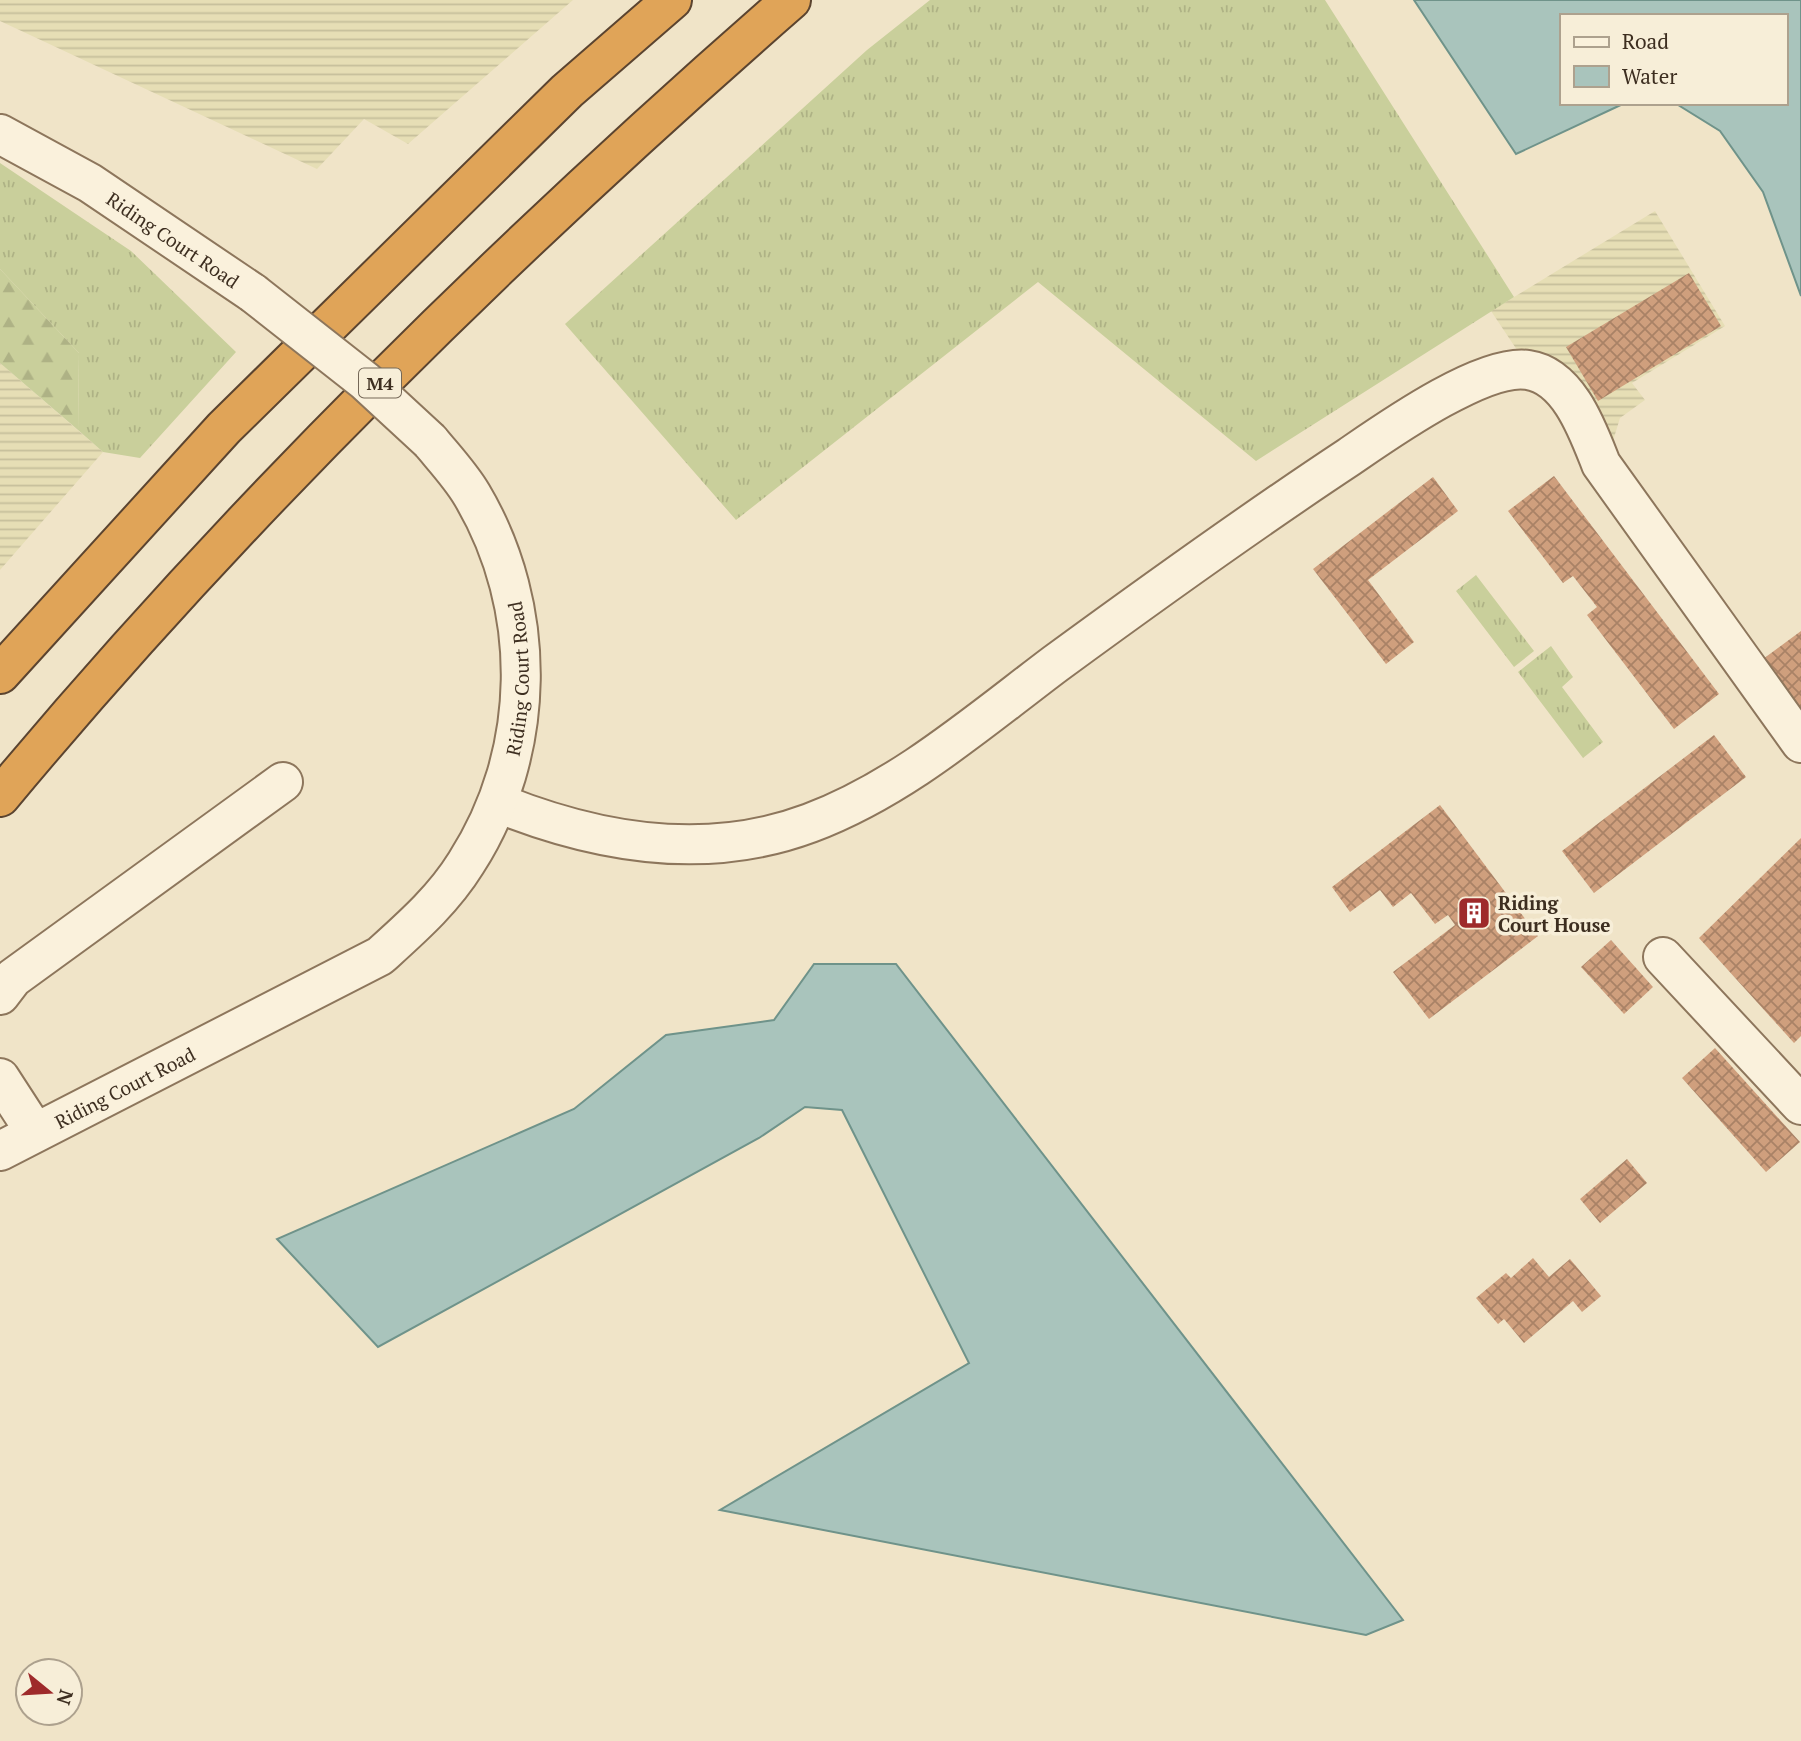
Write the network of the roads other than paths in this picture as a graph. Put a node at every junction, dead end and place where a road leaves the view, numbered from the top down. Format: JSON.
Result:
{"nodes":[{"id":1,"x":672,"y":0,"type":"edge"},
{"id":2,"x":791,"y":0,"type":"edge"},
{"id":3,"x":0,"y":134,"type":"edge"},
{"id":4,"x":0,"y":674,"type":"edge"},
{"id":5,"x":1801,"y":743,"type":"edge"},
{"id":6,"x":283,"y":782,"type":"dead end"},
{"id":7,"x":0,"y":797,"type":"edge"},
{"id":8,"x":498,"y":803,"type":"junction"},
{"id":9,"x":1663,"y":957,"type":"dead end"},
{"id":10,"x":0,"y":995,"type":"edge"},
{"id":11,"x":0,"y":1078,"type":"edge"},
{"id":12,"x":1801,"y":1105,"type":"edge"},
{"id":13,"x":35,"y":1132,"type":"junction"},
{"id":14,"x":0,"y":1151,"type":"edge"}],
"edges":[{"from":1,"to":4,"type":"highway"},
{"from":2,"to":7,"type":"highway","number":"M4"},
{"from":3,"to":8,"type":"street","name":"Riding Court Road","bridge":true},
{"from":5,"to":8,"type":"street"},
{"from":6,"to":10,"type":"street"},
{"from":8,"to":13,"type":"street","name":"Riding Court Road"},
{"from":9,"to":12,"type":"street"},
{"from":11,"to":13,"type":"street"},
{"from":13,"to":14,"type":"street","name":"Riding Court Road"}]}
